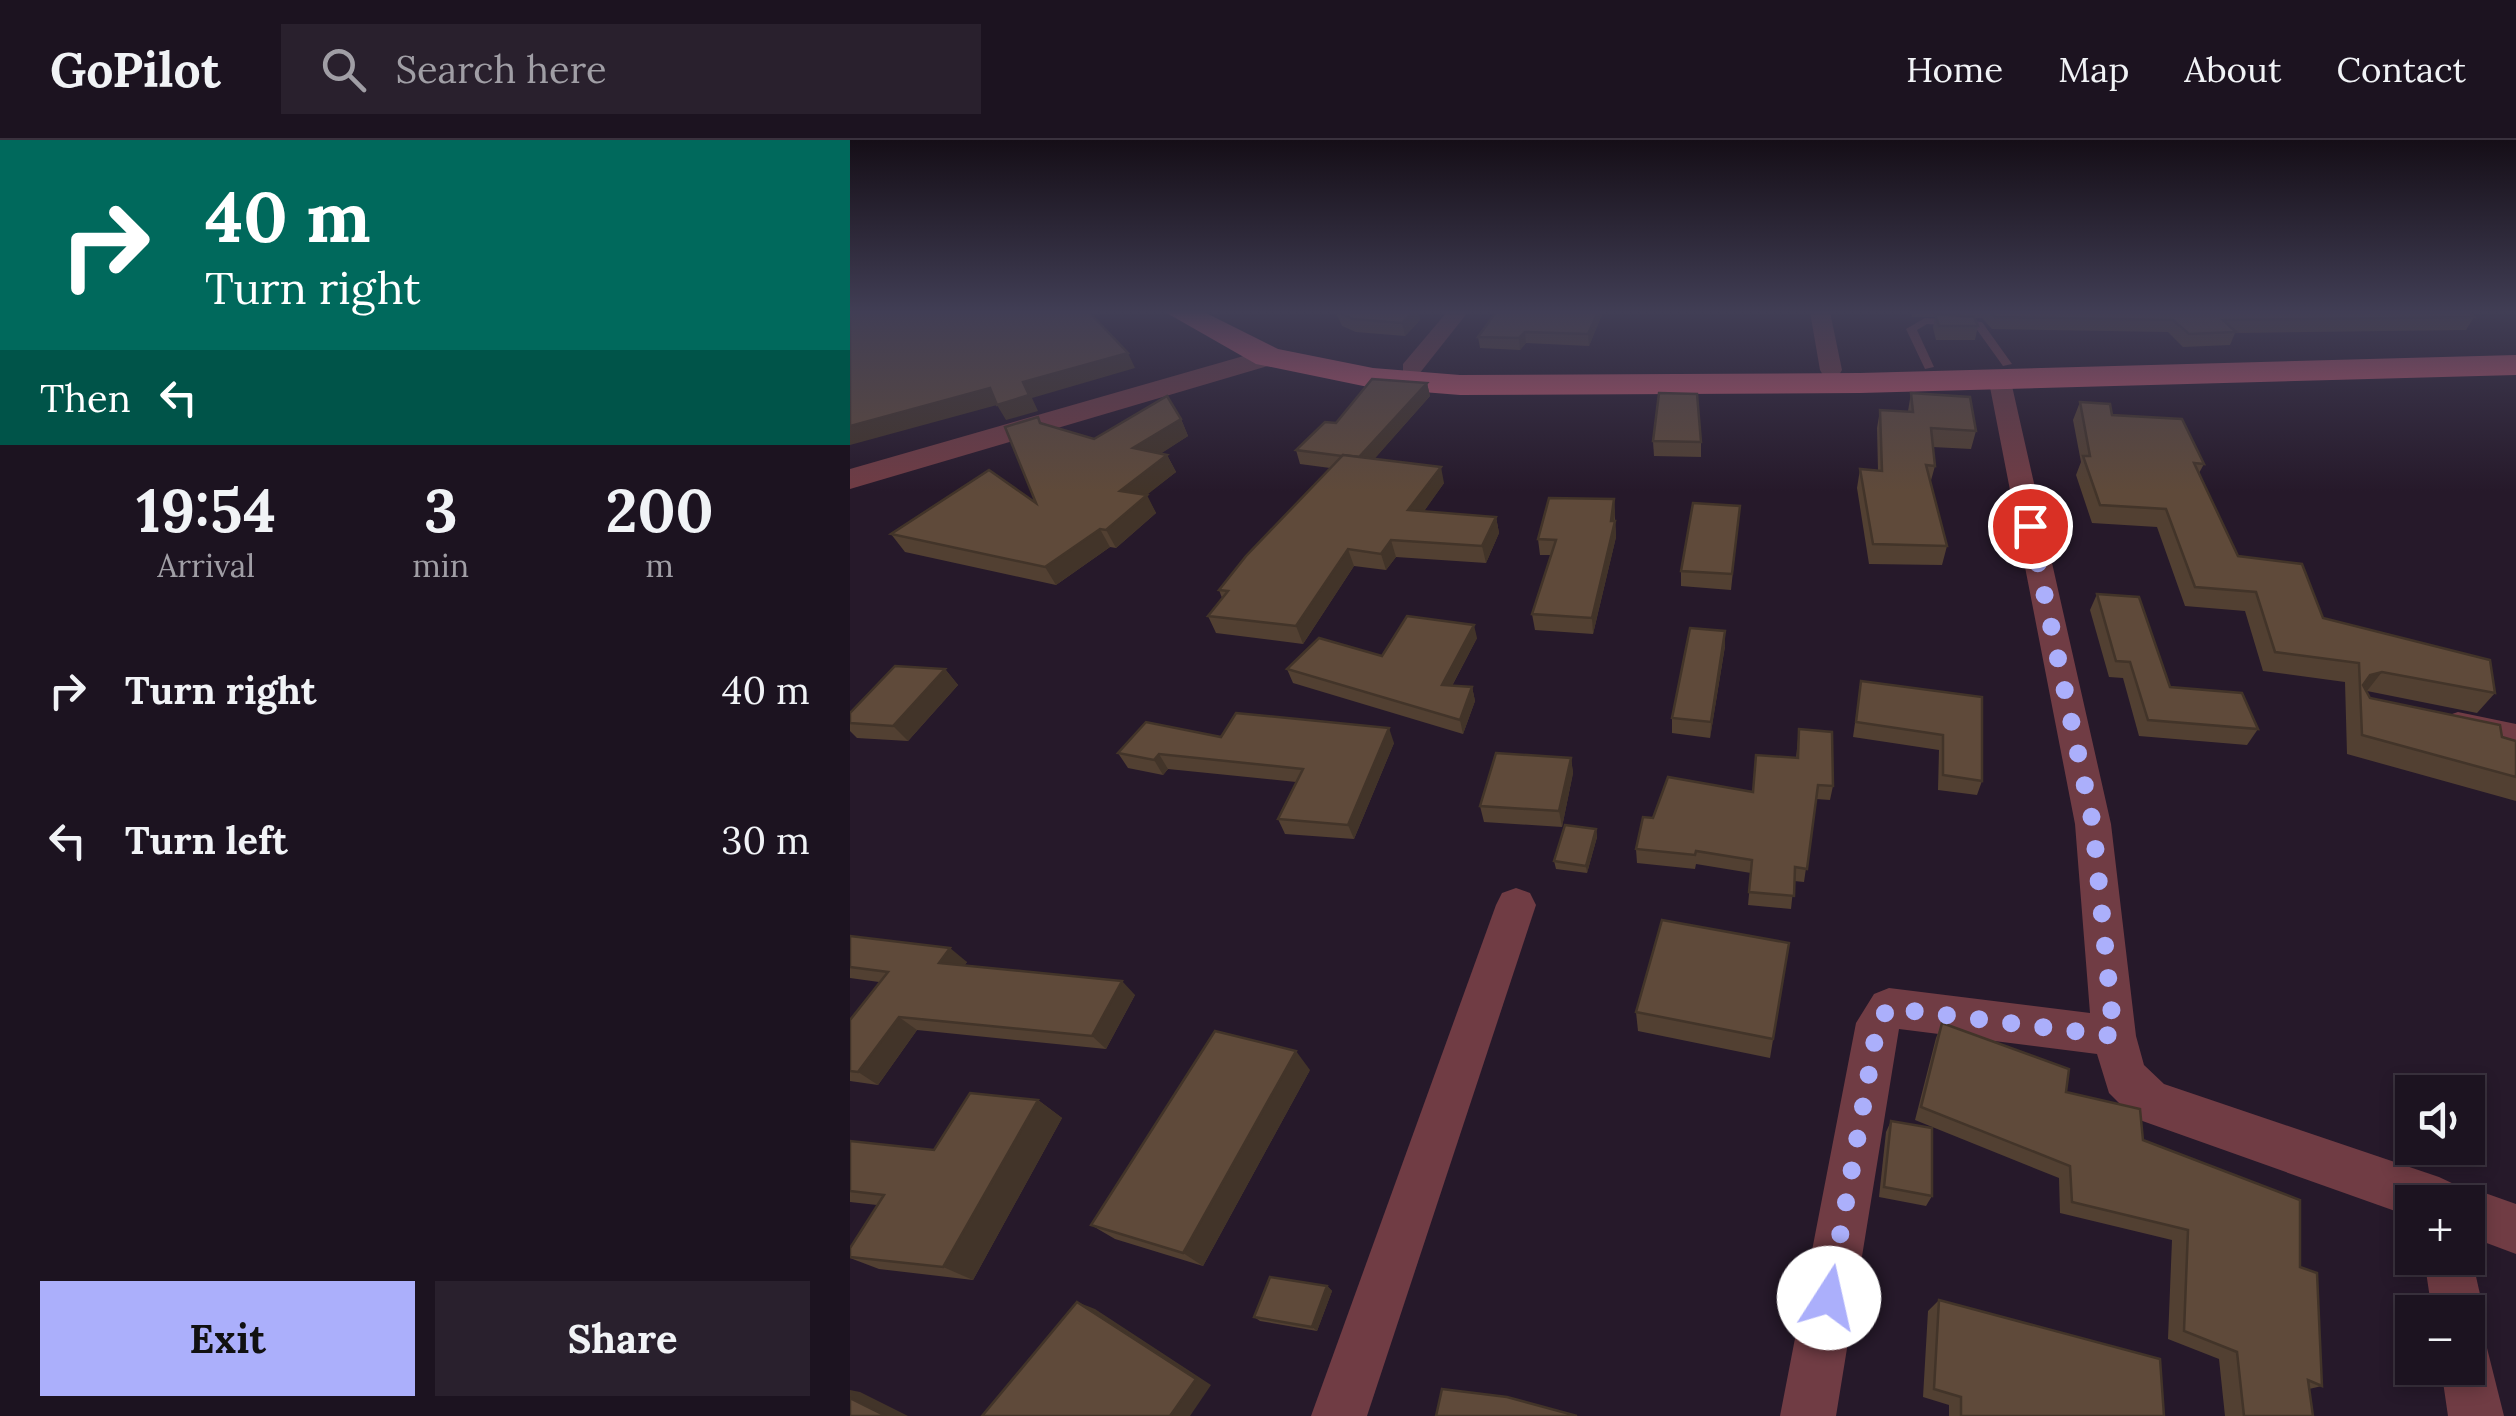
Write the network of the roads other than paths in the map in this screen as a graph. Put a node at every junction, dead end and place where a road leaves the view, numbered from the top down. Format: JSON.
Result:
{"nodes":[{"id":1,"x":1219,"y":372,"type":"edge"},
{"id":2,"x":1340,"y":372,"type":"edge"},
{"id":3,"x":1506,"y":372,"type":"edge"},
{"id":4,"x":1741,"y":372,"type":"edge"},
{"id":5,"x":2000,"y":372,"type":"edge"},
{"id":6,"x":2007,"y":372,"type":"junction"},
{"id":7,"x":2019,"y":372,"type":"edge"},
{"id":8,"x":2040,"y":372,"type":"edge"},
{"id":9,"x":850,"y":480,"type":"edge"},
{"id":10,"x":2424,"y":717,"type":"edge"},
{"id":11,"x":2516,"y":736,"type":"edge"},
{"id":12,"x":1516,"y":905,"type":"dead end"},
{"id":13,"x":2114,"y":1036,"type":"junction"},
{"id":14,"x":2395,"y":1187,"type":"edge"},
{"id":15,"x":2485,"y":1218,"type":"edge"},
{"id":16,"x":2516,"y":1229,"type":"edge"},
{"id":17,"x":2471,"y":1385,"type":"edge"},
{"id":18,"x":1339,"y":1416,"type":"edge"},
{"id":19,"x":1808,"y":1416,"type":"edge"},
{"id":20,"x":2476,"y":1416,"type":"edge"}],
"edges":[{"from":1,"to":9,"type":"street"},
{"from":2,"to":6,"type":"main road"},
{"from":3,"to":4,"type":"main road"},
{"from":5,"to":6,"type":"main road"},
{"from":6,"to":7,"type":"main road"},
{"from":6,"to":8,"type":"main road"},
{"from":6,"to":13,"type":"street"},
{"from":10,"to":11,"type":"street"},
{"from":12,"to":18,"type":"street"},
{"from":13,"to":14,"type":"street"},
{"from":13,"to":19,"type":"street"},
{"from":15,"to":16,"type":"street"},
{"from":17,"to":20,"type":"street"}]}
